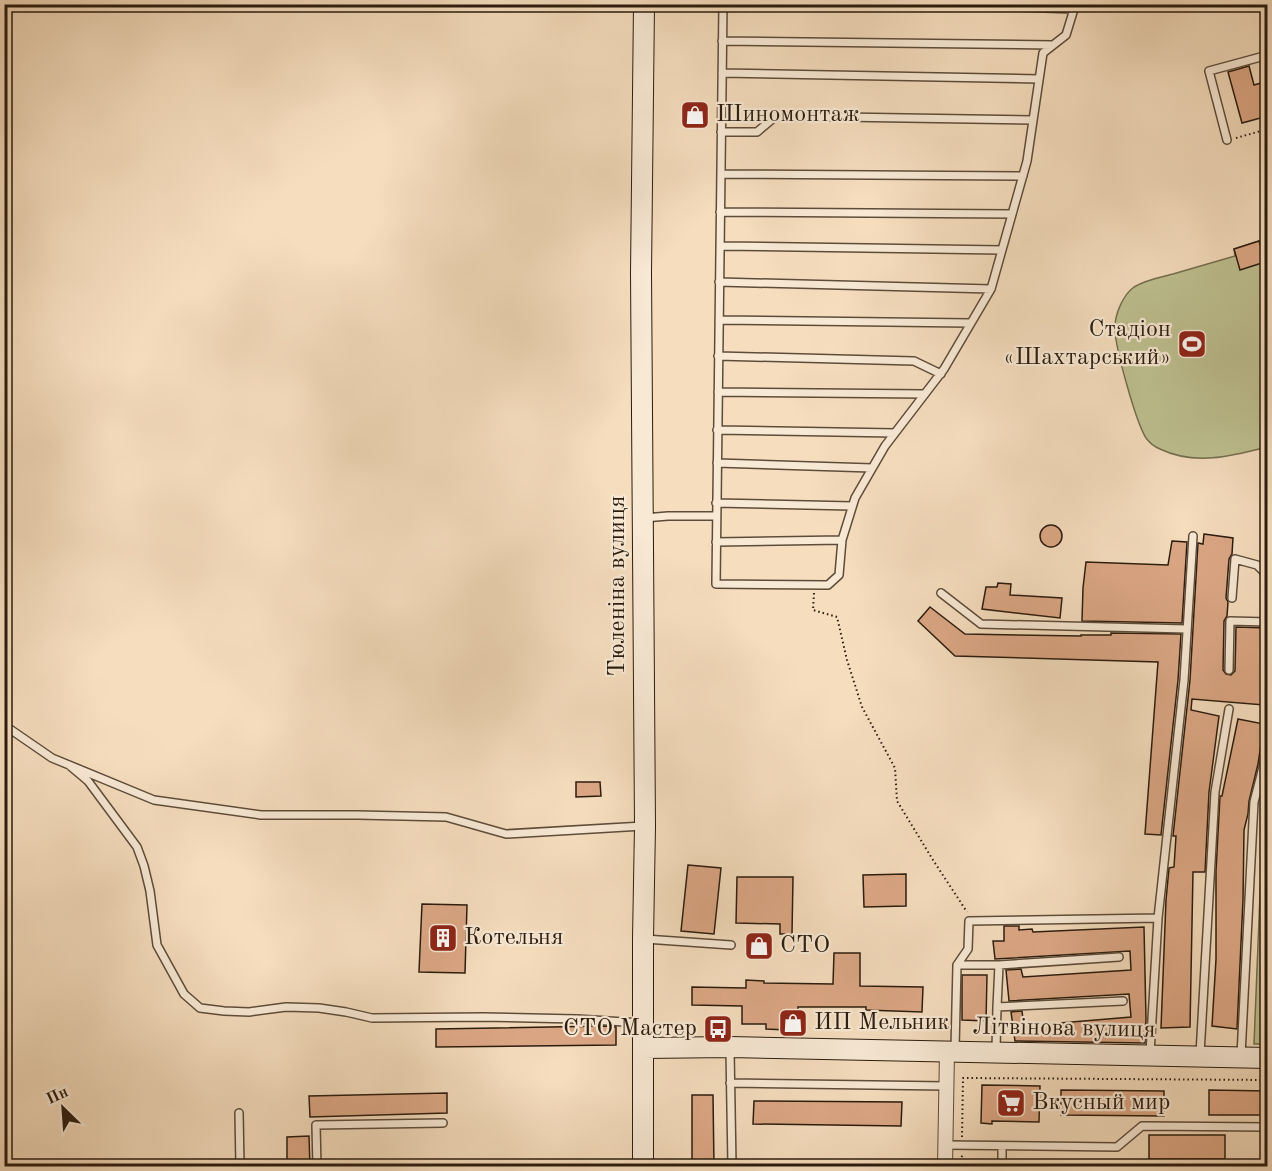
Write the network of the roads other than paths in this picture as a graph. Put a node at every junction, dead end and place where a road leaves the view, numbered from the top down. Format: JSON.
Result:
{"nodes":[{"id":1,"x":644,"y":4,"type":"edge"},
{"id":2,"x":723,"y":4,"type":"edge"},
{"id":3,"x":932,"y":4,"type":"edge"},
{"id":4,"x":1074,"y":7,"type":"edge"},
{"id":5,"x":722,"y":41,"type":"junction"},
{"id":6,"x":1053,"y":45,"type":"junction"},
{"id":7,"x":1268,"y":55,"type":"edge"},
{"id":8,"x":722,"y":73,"type":"junction"},
{"id":9,"x":1039,"y":79,"type":"junction"},
{"id":10,"x":1033,"y":120,"type":"junction"},
{"id":11,"x":721,"y":132,"type":"junction"},
{"id":12,"x":1227,"y":140,"type":"road end"},
{"id":13,"x":721,"y":174,"type":"junction"},
{"id":14,"x":1023,"y":176,"type":"junction"},
{"id":15,"x":720,"y":212,"type":"junction"},
{"id":16,"x":1012,"y":214,"type":"junction"},
{"id":17,"x":720,"y":246,"type":"junction"},
{"id":18,"x":1002,"y":250,"type":"junction"},
{"id":19,"x":719,"y":282,"type":"junction"},
{"id":20,"x":991,"y":289,"type":"junction"},
{"id":21,"x":719,"y":320,"type":"junction"},
{"id":22,"x":970,"y":323,"type":"junction"},
{"id":23,"x":718,"y":356,"type":"junction"},
{"id":24,"x":940,"y":374,"type":"junction"},
{"id":25,"x":718,"y":392,"type":"junction"},
{"id":26,"x":925,"y":394,"type":"junction"},
{"id":27,"x":717,"y":430,"type":"junction"},
{"id":28,"x":895,"y":433,"type":"junction"},
{"id":29,"x":717,"y":463,"type":"junction"},
{"id":30,"x":872,"y":468,"type":"junction"},
{"id":31,"x":716,"y":503,"type":"junction"},
{"id":32,"x":852,"y":506,"type":"junction"},
{"id":33,"x":716,"y":516,"type":"junction"},
{"id":34,"x":643,"y":518,"type":"junction"},
{"id":35,"x":1193,"y":536,"type":"dead end"},
{"id":36,"x":842,"y":540,"type":"junction"},
{"id":37,"x":716,"y":542,"type":"junction"},
{"id":38,"x":1268,"y":576,"type":"edge"},
{"id":39,"x":941,"y":593,"type":"dead end"},
{"id":40,"x":1232,"y":598,"type":"dead end"},
{"id":41,"x":1268,"y":622,"type":"edge"},
{"id":42,"x":1187,"y":629,"type":"junction"},
{"id":43,"x":1229,"y":670,"type":"dead end"},
{"id":44,"x":1228,"y":709,"type":"dead end"},
{"id":45,"x":4,"y":725,"type":"edge"},
{"id":46,"x":1268,"y":748,"type":"edge"},
{"id":47,"x":69,"y":765,"type":"junction"},
{"id":48,"x":645,"y":826,"type":"junction"},
{"id":49,"x":1158,"y":918,"type":"junction"},
{"id":50,"x":643,"y":939,"type":"junction"},
{"id":51,"x":731,"y":945,"type":"dead end"},
{"id":52,"x":1119,"y":957,"type":"dead end"},
{"id":53,"x":957,"y":965,"type":"junction"},
{"id":54,"x":999,"y":965,"type":"junction"},
{"id":55,"x":1123,"y":1001,"type":"dead end"},
{"id":56,"x":998,"y":1008,"type":"junction"},
{"id":57,"x":644,"y":1023,"type":"junction"},
{"id":58,"x":730,"y":1047,"type":"junction"},
{"id":59,"x":643,"y":1048,"type":"junction"},
{"id":60,"x":951,"y":1052,"type":"junction"},
{"id":61,"x":996,"y":1053,"type":"junction"},
{"id":62,"x":1150,"y":1056,"type":"junction"},
{"id":63,"x":1200,"y":1057,"type":"junction"},
{"id":64,"x":1241,"y":1058,"type":"junction"},
{"id":65,"x":1268,"y":1058,"type":"edge"},
{"id":66,"x":730,"y":1083,"type":"junction"},
{"id":67,"x":946,"y":1086,"type":"junction"},
{"id":68,"x":239,"y":1113,"type":"dead end"},
{"id":69,"x":443,"y":1123,"type":"dead end"},
{"id":70,"x":1268,"y":1127,"type":"edge"},
{"id":71,"x":945,"y":1145,"type":"junction"},
{"id":72,"x":1002,"y":1146,"type":"junction"},
{"id":73,"x":240,"y":1167,"type":"edge"},
{"id":74,"x":316,"y":1167,"type":"edge"},
{"id":75,"x":643,"y":1167,"type":"edge"},
{"id":76,"x":732,"y":1167,"type":"edge"},
{"id":77,"x":945,"y":1167,"type":"edge"},
{"id":78,"x":1002,"y":1167,"type":"edge"}],
"edges":[{"from":1,"to":34,"type":"street","name":"Тюленіна вулиця"},
{"from":2,"to":5,"type":"lane"},
{"from":3,"to":4,"type":"lane"},
{"from":4,"to":6,"type":"lane"},
{"from":5,"to":6,"type":"lane"},
{"from":5,"to":8,"type":"lane"},
{"from":6,"to":9,"type":"lane"},
{"from":7,"to":12,"type":"lane"},
{"from":8,"to":9,"type":"lane"},
{"from":8,"to":11,"type":"lane"},
{"from":9,"to":10,"type":"lane"},
{"from":10,"to":11,"type":"lane"},
{"from":10,"to":14,"type":"lane"},
{"from":11,"to":13,"type":"lane"},
{"from":13,"to":14,"type":"lane"},
{"from":13,"to":15,"type":"lane"},
{"from":14,"to":16,"type":"lane"},
{"from":15,"to":16,"type":"lane"},
{"from":15,"to":17,"type":"lane"},
{"from":16,"to":18,"type":"lane"},
{"from":17,"to":18,"type":"lane"},
{"from":17,"to":19,"type":"lane"},
{"from":18,"to":20,"type":"lane"},
{"from":19,"to":20,"type":"lane"},
{"from":19,"to":21,"type":"lane"},
{"from":20,"to":22,"type":"lane"},
{"from":21,"to":22,"type":"lane"},
{"from":21,"to":23,"type":"lane"},
{"from":22,"to":24,"type":"lane"},
{"from":23,"to":24,"type":"lane"},
{"from":23,"to":25,"type":"lane"},
{"from":24,"to":26,"type":"lane"},
{"from":25,"to":26,"type":"lane"},
{"from":25,"to":27,"type":"lane"},
{"from":26,"to":28,"type":"lane"},
{"from":27,"to":28,"type":"lane"},
{"from":27,"to":29,"type":"lane"},
{"from":28,"to":30,"type":"lane"},
{"from":29,"to":30,"type":"lane"},
{"from":29,"to":31,"type":"lane"},
{"from":30,"to":32,"type":"lane"},
{"from":31,"to":32,"type":"lane"},
{"from":31,"to":33,"type":"lane"},
{"from":32,"to":36,"type":"lane"},
{"from":33,"to":34,"type":"lane"},
{"from":33,"to":37,"type":"lane"},
{"from":34,"to":48,"type":"street","name":"Тюленіна вулиця"},
{"from":35,"to":42,"type":"lane"},
{"from":36,"to":37,"type":"lane"},
{"from":36,"to":37,"type":"lane"},
{"from":38,"to":40,"type":"lane"},
{"from":39,"to":42,"type":"lane"},
{"from":41,"to":43,"type":"lane"},
{"from":42,"to":49,"type":"lane"},
{"from":44,"to":63,"type":"lane"},
{"from":45,"to":47,"type":"lane"},
{"from":46,"to":64,"type":"lane"},
{"from":47,"to":48,"type":"lane"},
{"from":47,"to":57,"type":"lane"},
{"from":48,"to":50,"type":"street","name":"Тюленіна вулиця"},
{"from":49,"to":53,"type":"lane"},
{"from":49,"to":62,"type":"lane"},
{"from":50,"to":51,"type":"lane"},
{"from":50,"to":57,"type":"street","name":"Тюленіна вулиця"},
{"from":52,"to":54,"type":"lane"},
{"from":53,"to":54,"type":"lane"},
{"from":53,"to":60,"type":"lane"},
{"from":54,"to":56,"type":"lane"},
{"from":55,"to":56,"type":"lane"},
{"from":56,"to":61,"type":"lane"},
{"from":57,"to":59,"type":"street","name":"Тюленіна вулиця"},
{"from":58,"to":59,"type":"street","name":"Літвінова вулиця"},
{"from":58,"to":60,"type":"street","name":"Літвінова вулиця"},
{"from":58,"to":66,"type":"lane"},
{"from":59,"to":75,"type":"street","name":"Тюленіна вулиця"},
{"from":60,"to":61,"type":"street","name":"Літвінова вулиця"},
{"from":60,"to":67,"type":"street"},
{"from":61,"to":62,"type":"street","name":"Літвінова вулиця"},
{"from":62,"to":63,"type":"street","name":"Літвінова вулиця"},
{"from":63,"to":64,"type":"street","name":"Літвінова вулиця"},
{"from":64,"to":65,"type":"street","name":"Літвінова вулиця"},
{"from":66,"to":67,"type":"lane"},
{"from":66,"to":76,"type":"lane"},
{"from":67,"to":71,"type":"street"},
{"from":68,"to":73,"type":"lane"},
{"from":69,"to":74,"type":"lane"},
{"from":70,"to":72,"type":"lane"},
{"from":71,"to":72,"type":"lane"},
{"from":71,"to":77,"type":"street"},
{"from":72,"to":78,"type":"lane"}]}
